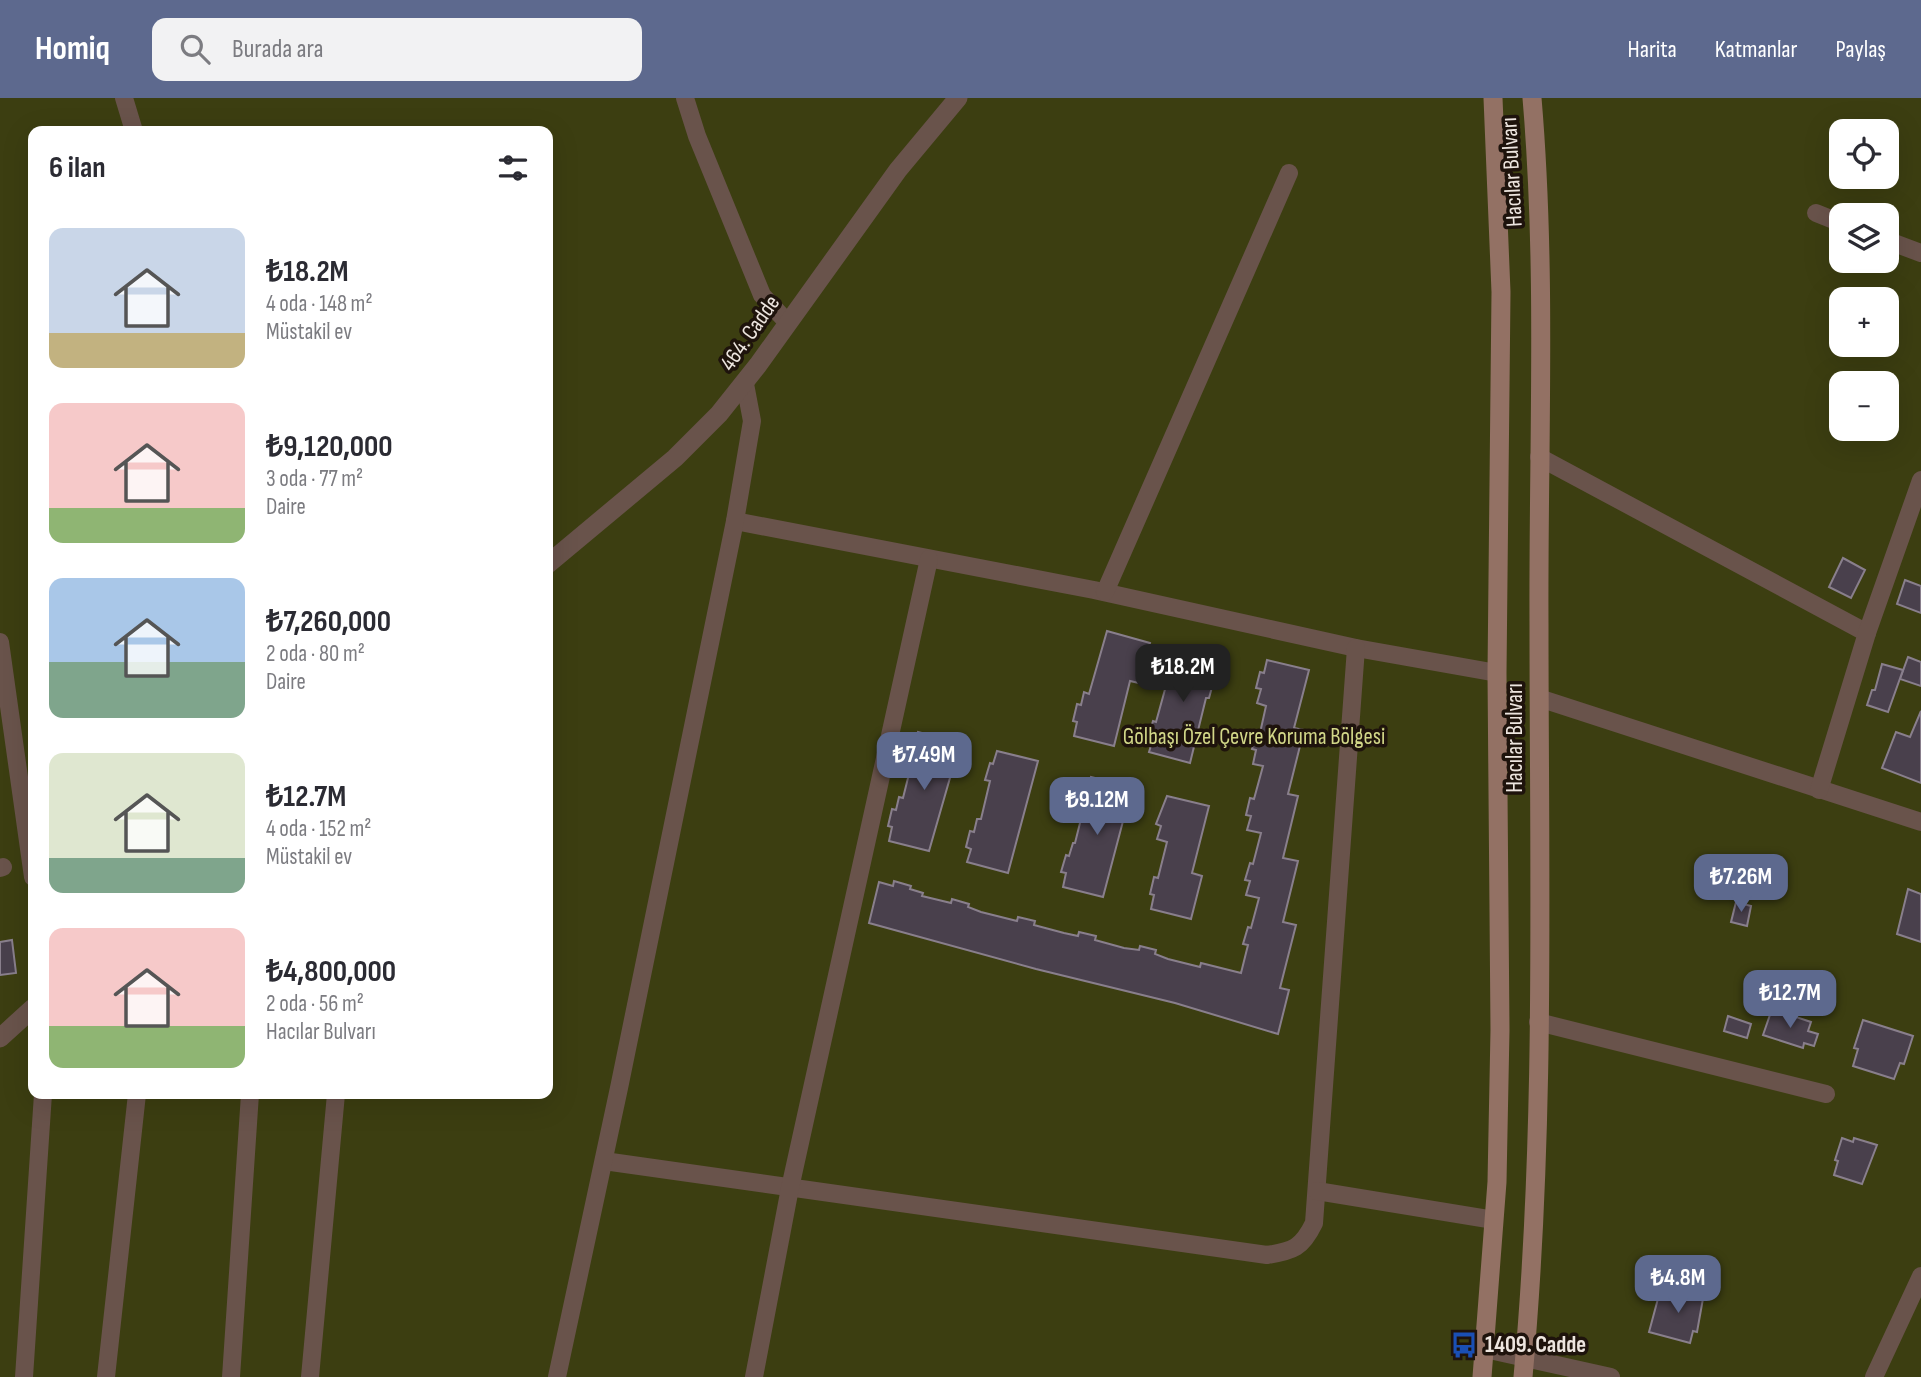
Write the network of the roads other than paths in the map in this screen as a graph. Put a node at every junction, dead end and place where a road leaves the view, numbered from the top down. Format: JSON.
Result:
{"nodes":[{"id":1,"x":124,"y":98,"type":"edge"},
{"id":2,"x":685,"y":98,"type":"edge"},
{"id":3,"x":958,"y":98,"type":"edge"},
{"id":4,"x":1493,"y":98,"type":"edge"},
{"id":5,"x":1532,"y":98,"type":"edge"},
{"id":6,"x":132,"y":126,"type":"edge"},
{"id":7,"x":1289,"y":173,"type":"dead end"},
{"id":8,"x":1816,"y":213,"type":"dead end"},
{"id":9,"x":1829,"y":218,"type":"edge"},
{"id":10,"x":1899,"y":245,"type":"edge"},
{"id":11,"x":1921,"y":253,"type":"edge"},
{"id":12,"x":787,"y":322,"type":"junction"},
{"id":13,"x":744,"y":384,"type":"junction"},
{"id":14,"x":1539,"y":457,"type":"junction"},
{"id":15,"x":1921,"y":480,"type":"edge"},
{"id":16,"x":735,"y":520,"type":"junction"},
{"id":17,"x":929,"y":559,"type":"junction"},
{"id":18,"x":553,"y":560,"type":"edge"},
{"id":19,"x":1105,"y":592,"type":"junction"},
{"id":20,"x":1867,"y":633,"type":"junction"},
{"id":21,"x":0,"y":642,"type":"edge"},
{"id":22,"x":1356,"y":648,"type":"junction"},
{"id":23,"x":1497,"y":673,"type":"junction"},
{"id":24,"x":1539,"y":698,"type":"junction"},
{"id":25,"x":1819,"y":790,"type":"junction"},
{"id":26,"x":1921,"y":822,"type":"edge"},
{"id":27,"x":28,"y":841,"type":"edge"},
{"id":28,"x":28,"y":1013,"type":"edge"},
{"id":29,"x":1538,"y":1022,"type":"junction"},
{"id":30,"x":0,"y":1038,"type":"edge"},
{"id":31,"x":1826,"y":1094,"type":"dead end"},
{"id":32,"x":43,"y":1099,"type":"edge"},
{"id":33,"x":136,"y":1099,"type":"edge"},
{"id":34,"x":250,"y":1099,"type":"edge"},
{"id":35,"x":336,"y":1099,"type":"edge"},
{"id":36,"x":604,"y":1161,"type":"junction"},
{"id":37,"x":790,"y":1188,"type":"junction"},
{"id":38,"x":1317,"y":1191,"type":"junction"},
{"id":39,"x":1494,"y":1220,"type":"junction"},
{"id":40,"x":1921,"y":1276,"type":"edge"},
{"id":41,"x":1485,"y":1349,"type":"junction"},
{"id":42,"x":1523,"y":1367,"type":"edge"},
{"id":43,"x":24,"y":1377,"type":"edge"},
{"id":44,"x":106,"y":1377,"type":"edge"},
{"id":45,"x":231,"y":1377,"type":"edge"},
{"id":46,"x":310,"y":1377,"type":"edge"},
{"id":47,"x":557,"y":1377,"type":"edge"},
{"id":48,"x":754,"y":1377,"type":"edge"},
{"id":49,"x":1482,"y":1377,"type":"edge"},
{"id":50,"x":1611,"y":1377,"type":"edge"},
{"id":51,"x":1874,"y":1377,"type":"edge"}],
"edges":[{"from":1,"to":6,"type":"street"},
{"from":2,"to":12,"type":"street"},
{"from":3,"to":12,"type":"street","name":"464. Cadde"},
{"from":4,"to":23,"type":"main road","name":"Hacılar Bulvarı"},
{"from":5,"to":14,"type":"main road","name":"Hacılar Bulvarı"},
{"from":7,"to":19,"type":"street"},
{"from":8,"to":9,"type":"street"},
{"from":10,"to":11,"type":"street"},
{"from":12,"to":13,"type":"street","name":"464. Cadde"},
{"from":13,"to":16,"type":"street"},
{"from":13,"to":18,"type":"street","name":"464. Cadde"},
{"from":14,"to":20,"type":"street"},
{"from":14,"to":24,"type":"main road","name":"Hacılar Bulvarı"},
{"from":15,"to":20,"type":"street"},
{"from":16,"to":17,"type":"street"},
{"from":16,"to":36,"type":"street"},
{"from":17,"to":19,"type":"street"},
{"from":17,"to":37,"type":"street"},
{"from":19,"to":22,"type":"street"},
{"from":20,"to":25,"type":"street"},
{"from":21,"to":27,"type":"street"},
{"from":22,"to":23,"type":"street"},
{"from":22,"to":38,"type":"street"},
{"from":23,"to":39,"type":"main road","name":"Hacılar Bulvarı"},
{"from":24,"to":25,"type":"street"},
{"from":24,"to":29,"type":"main road","name":"Hacılar Bulvarı"},
{"from":25,"to":26,"type":"street"},
{"from":28,"to":30,"type":"street"},
{"from":29,"to":31,"type":"street"},
{"from":29,"to":42,"type":"main road","name":"Hacılar Bulvarı"},
{"from":32,"to":43,"type":"street"},
{"from":33,"to":44,"type":"street"},
{"from":34,"to":45,"type":"street"},
{"from":35,"to":46,"type":"street"},
{"from":36,"to":37,"type":"street"},
{"from":36,"to":47,"type":"street"},
{"from":37,"to":38,"type":"street"},
{"from":37,"to":48,"type":"street"},
{"from":38,"to":39,"type":"street"},
{"from":39,"to":41,"type":"main road","name":"Hacılar Bulvarı"},
{"from":40,"to":51,"type":"street"},
{"from":41,"to":42,"type":"street"},
{"from":41,"to":49,"type":"main road","name":"Hacılar Bulvarı"},
{"from":42,"to":50,"type":"street"}]}
